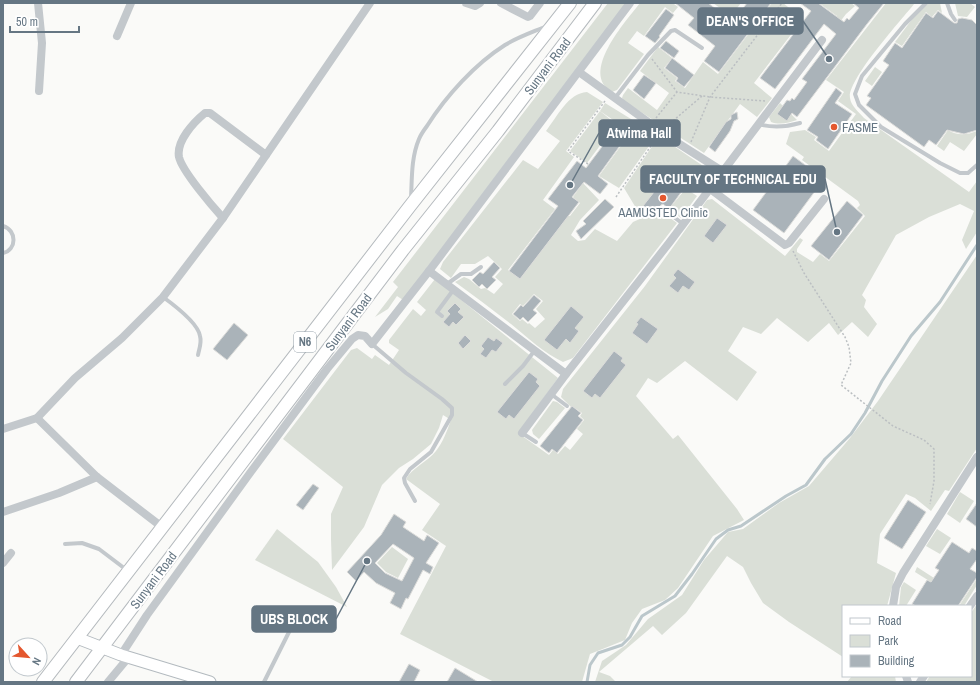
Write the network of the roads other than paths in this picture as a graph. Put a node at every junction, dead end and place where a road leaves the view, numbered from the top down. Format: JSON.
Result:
{"nodes":[{"id":1,"x":38,"y":3,"type":"edge"},
{"id":2,"x":131,"y":3,"type":"edge"},
{"id":3,"x":370,"y":3,"type":"edge"},
{"id":4,"x":466,"y":3,"type":"edge"},
{"id":5,"x":480,"y":3,"type":"edge"},
{"id":6,"x":501,"y":3,"type":"edge"},
{"id":7,"x":540,"y":3,"type":"edge"},
{"id":8,"x":570,"y":3,"type":"edge"},
{"id":9,"x":595,"y":3,"type":"edge"},
{"id":10,"x":630,"y":3,"type":"edge"},
{"id":11,"x":926,"y":3,"type":"edge"},
{"id":12,"x":947,"y":3,"type":"edge"},
{"id":13,"x":584,"y":18,"type":"junction"},
{"id":14,"x":955,"y":20,"type":"dead end"},
{"id":15,"x":554,"y":23,"type":"junction"},
{"id":16,"x":118,"y":36,"type":"dead end"},
{"id":17,"x":822,"y":40,"type":"dead end"},
{"id":18,"x":702,"y":48,"type":"dead end"},
{"id":19,"x":578,"y":72,"type":"junction"},
{"id":20,"x":39,"y":91,"type":"dead end"},
{"id":21,"x":612,"y":96,"type":"junction"},
{"id":22,"x":800,"y":123,"type":"dead end"},
{"id":23,"x":758,"y":124,"type":"junction"},
{"id":24,"x":266,"y":155,"type":"junction"},
{"id":25,"x":977,"y":165,"type":"edge"},
{"id":26,"x":722,"y":171,"type":"junction"},
{"id":27,"x":709,"y":188,"type":"junction"},
{"id":28,"x":824,"y":199,"type":"dead end"},
{"id":29,"x":410,"y":206,"type":"junction"},
{"id":30,"x":662,"y":208,"type":"dead end"},
{"id":31,"x":223,"y":218,"type":"junction"},
{"id":32,"x":683,"y":224,"type":"junction"},
{"id":33,"x":3,"y":226,"type":"edge"},
{"id":34,"x":3,"y":253,"type":"edge"},
{"id":35,"x":481,"y":267,"type":"dead end"},
{"id":36,"x":429,"y":271,"type":"junction"},
{"id":37,"x":451,"y":287,"type":"junction"},
{"id":38,"x":163,"y":297,"type":"junction"},
{"id":39,"x":442,"y":316,"type":"dead end"},
{"id":40,"x":372,"y":344,"type":"junction"},
{"id":41,"x":535,"y":350,"type":"junction"},
{"id":42,"x":198,"y":355,"type":"dead end"},
{"id":43,"x":566,"y":374,"type":"junction"},
{"id":44,"x":506,"y":384,"type":"dead end"},
{"id":45,"x":551,"y":394,"type":"junction"},
{"id":46,"x":567,"y":406,"type":"dead end"},
{"id":47,"x":37,"y":418,"type":"junction"},
{"id":48,"x":3,"y":429,"type":"edge"},
{"id":49,"x":522,"y":433,"type":"joint"},
{"id":50,"x":536,"y":442,"type":"dead end"},
{"id":51,"x":977,"y":457,"type":"edge"},
{"id":52,"x":97,"y":477,"type":"junction"},
{"id":53,"x":415,"y":501,"type":"dead end"},
{"id":54,"x":3,"y":512,"type":"edge"},
{"id":55,"x":162,"y":527,"type":"junction"},
{"id":56,"x":65,"y":544,"type":"dead end"},
{"id":57,"x":11,"y":553,"type":"dead end"},
{"id":58,"x":3,"y":563,"type":"edge"},
{"id":59,"x":128,"y":571,"type":"junction"},
{"id":60,"x":977,"y":596,"type":"edge"},
{"id":61,"x":893,"y":605,"type":"edge"},
{"id":62,"x":971,"y":605,"type":"edge"},
{"id":63,"x":296,"y":618,"type":"dead end"},
{"id":64,"x":77,"y":638,"type":"junction"},
{"id":65,"x":102,"y":648,"type":"junction"},
{"id":66,"x":124,"y":657,"type":"junction"},
{"id":67,"x":196,"y":680,"type":"edge"},
{"id":68,"x":43,"y":682,"type":"edge"},
{"id":69,"x":76,"y":682,"type":"edge"},
{"id":70,"x":108,"y":682,"type":"edge"},
{"id":71,"x":210,"y":682,"type":"edge"},
{"id":72,"x":264,"y":682,"type":"edge"}],
"edges":[{"from":1,"to":20,"type":"street"},
{"from":2,"to":16,"type":"street"},
{"from":3,"to":24,"type":"street"},
{"from":4,"to":5,"type":"street"},
{"from":6,"to":7,"type":"street"},
{"from":8,"to":15,"type":"main road","number":"N6"},
{"from":9,"to":13,"type":"main road","name":"Sunyani Road","number":"N6"},
{"from":10,"to":19,"type":"street"},
{"from":11,"to":25,"type":"lane"},
{"from":12,"to":14,"type":"lane"},
{"from":13,"to":15,"type":"main road"},
{"from":13,"to":65,"type":"main road","name":"Sunyani Road","number":"N6"},
{"from":15,"to":29,"type":"main road","number":"N6"},
{"from":15,"to":29,"type":"lane"},
{"from":17,"to":23,"type":"street"},
{"from":18,"to":21,"type":"lane"},
{"from":19,"to":21,"type":"street"},
{"from":19,"to":36,"type":"street"},
{"from":21,"to":26,"type":"street"},
{"from":22,"to":23,"type":"lane"},
{"from":23,"to":26,"type":"street"},
{"from":24,"to":31,"type":"street"},
{"from":24,"to":31,"type":"street"},
{"from":26,"to":27,"type":"street"},
{"from":27,"to":28,"type":"street"},
{"from":27,"to":32,"type":"street"},
{"from":29,"to":55,"type":"main road","number":"N6"},
{"from":30,"to":32,"type":"lane"},
{"from":31,"to":38,"type":"street"},
{"from":32,"to":43,"type":"street"},
{"from":33,"to":34,"type":"lane"},
{"from":35,"to":37,"type":"lane"},
{"from":36,"to":37,"type":"street"},
{"from":36,"to":40,"type":"street"},
{"from":37,"to":39,"type":"lane"},
{"from":37,"to":41,"type":"street"},
{"from":38,"to":42,"type":"lane"},
{"from":38,"to":47,"type":"street"},
{"from":40,"to":53,"type":"lane"},
{"from":40,"to":66,"type":"street"},
{"from":41,"to":43,"type":"street"},
{"from":41,"to":44,"type":"lane"},
{"from":43,"to":45,"type":"street"},
{"from":45,"to":46,"type":"lane"},
{"from":45,"to":49,"type":"street"},
{"from":47,"to":48,"type":"street"},
{"from":47,"to":52,"type":"street"},
{"from":49,"to":50,"type":"lane"},
{"from":51,"to":61,"type":"street"},
{"from":52,"to":54,"type":"street"},
{"from":52,"to":55,"type":"street"},
{"from":55,"to":59,"type":"main road","number":"N6"},
{"from":56,"to":59,"type":"lane"},
{"from":57,"to":58,"type":"street"},
{"from":59,"to":64,"type":"main road","number":"N6"},
{"from":60,"to":62,"type":"street"},
{"from":63,"to":72,"type":"lane"},
{"from":64,"to":65,"type":"street"},
{"from":64,"to":68,"type":"main road","number":"N6"},
{"from":65,"to":66,"type":"street"},
{"from":65,"to":69,"type":"main road","name":"Sunyani Road","number":"N6"},
{"from":66,"to":67,"type":"street"},
{"from":66,"to":70,"type":"street"},
{"from":67,"to":71,"type":"street"}]}
